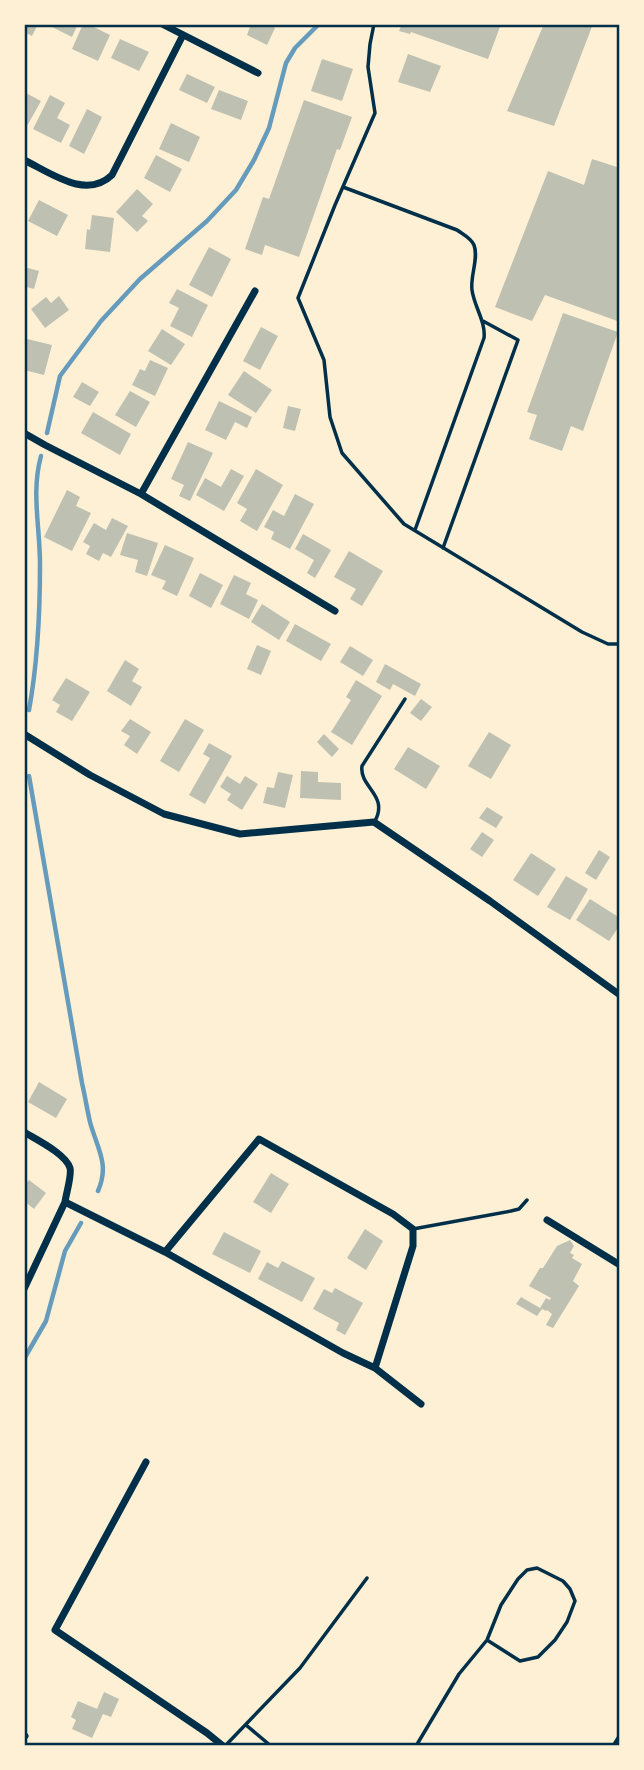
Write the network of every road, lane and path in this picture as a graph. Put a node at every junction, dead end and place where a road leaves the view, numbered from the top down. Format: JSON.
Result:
{"nodes":[{"id":1,"x":162,"y":24,"type":"edge"},
{"id":2,"x":374,"y":24,"type":"edge"},
{"id":3,"x":183,"y":35,"type":"junction"},
{"id":4,"x":258,"y":73,"type":"dead end"},
{"id":5,"x":24,"y":160,"type":"edge"},
{"id":6,"x":343,"y":187,"type":"junction"},
{"id":7,"x":255,"y":292,"type":"dead end"},
{"id":8,"x":482,"y":320,"type":"junction"},
{"id":9,"x":24,"y":433,"type":"edge"},
{"id":10,"x":141,"y":494,"type":"junction"},
{"id":11,"x":415,"y":530,"type":"junction"},
{"id":12,"x":443,"y":548,"type":"junction"},
{"id":13,"x":335,"y":611,"type":"dead end"},
{"id":14,"x":620,"y":645,"type":"edge"},
{"id":15,"x":405,"y":699,"type":"dead end"},
{"id":16,"x":24,"y":734,"type":"edge"},
{"id":17,"x":374,"y":822,"type":"junction"},
{"id":18,"x":620,"y":995,"type":"edge"},
{"id":19,"x":24,"y":1132,"type":"edge"},
{"id":20,"x":527,"y":1200,"type":"dead end"},
{"id":21,"x":65,"y":1202,"type":"junction"},
{"id":22,"x":547,"y":1220,"type":"dead end"},
{"id":23,"x":413,"y":1229,"type":"junction"},
{"id":24,"x":165,"y":1252,"type":"junction"},
{"id":25,"x":620,"y":1265,"type":"edge"},
{"id":26,"x":24,"y":1289,"type":"edge"},
{"id":27,"x":375,"y":1368,"type":"junction"},
{"id":28,"x":422,"y":1404,"type":"dead end"},
{"id":29,"x":146,"y":1462,"type":"dead end"},
{"id":30,"x":367,"y":1578,"type":"dead end"},
{"id":31,"x":487,"y":1640,"type":"junction"},
{"id":32,"x":245,"y":1725,"type":"junction"},
{"id":33,"x":620,"y":1738,"type":"edge"},
{"id":34,"x":224,"y":1745,"type":"edge"},
{"id":35,"x":271,"y":1745,"type":"edge"},
{"id":36,"x":416,"y":1745,"type":"edge"},
{"id":37,"x":615,"y":1745,"type":"edge"}],
"edges":[{"from":1,"to":3,"type":"street"},
{"from":2,"to":6,"type":"lane"},
{"from":3,"to":4,"type":"street"},
{"from":3,"to":5,"type":"street"},
{"from":6,"to":8,"type":"lane"},
{"from":6,"to":11,"type":"lane"},
{"from":7,"to":10,"type":"street"},
{"from":8,"to":11,"type":"lane"},
{"from":8,"to":12,"type":"lane"},
{"from":9,"to":10,"type":"street"},
{"from":10,"to":13,"type":"street"},
{"from":11,"to":12,"type":"lane"},
{"from":12,"to":14,"type":"lane"},
{"from":15,"to":17,"type":"lane"},
{"from":16,"to":17,"type":"street"},
{"from":17,"to":18,"type":"street"},
{"from":19,"to":21,"type":"street"},
{"from":20,"to":23,"type":"lane"},
{"from":21,"to":24,"type":"street"},
{"from":21,"to":26,"type":"street"},
{"from":22,"to":25,"type":"street"},
{"from":23,"to":24,"type":"street"},
{"from":23,"to":27,"type":"street"},
{"from":24,"to":27,"type":"street"},
{"from":27,"to":28,"type":"street"},
{"from":29,"to":34,"type":"street"},
{"from":30,"to":32,"type":"lane"},
{"from":31,"to":31,"type":"lane"},
{"from":31,"to":36,"type":"lane"},
{"from":32,"to":34,"type":"lane"},
{"from":32,"to":35,"type":"lane"},
{"from":33,"to":37,"type":"street"}]}
